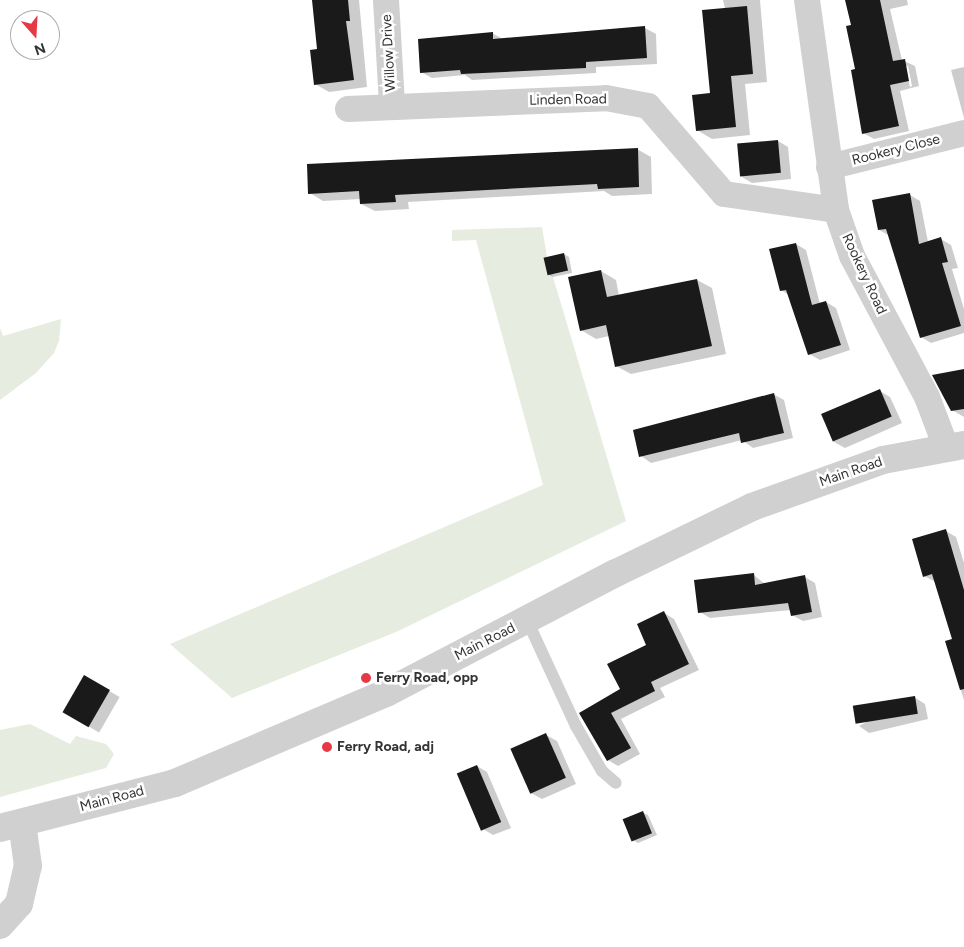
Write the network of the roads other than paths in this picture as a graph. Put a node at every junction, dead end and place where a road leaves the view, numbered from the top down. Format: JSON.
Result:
{"nodes":[{"id":1,"x":386,"y":0,"type":"edge"},
{"id":2,"x":807,"y":0,"type":"edge"},
{"id":3,"x":392,"y":105,"type":"junction"},
{"id":4,"x":348,"y":110,"type":"dead end"},
{"id":5,"x":964,"y":133,"type":"edge"},
{"id":6,"x":829,"y":167,"type":"junction"},
{"id":7,"x":836,"y":210,"type":"junction"},
{"id":8,"x":955,"y":446,"type":"edge"},
{"id":9,"x":526,"y":620,"type":"junction"},
{"id":10,"x":616,"y":783,"type":"dead end"},
{"id":11,"x":11,"y":826,"type":"edge"},
{"id":12,"x":0,"y":925,"type":"edge"}],
"edges":[{"from":1,"to":3,"type":"street","name":"Willow Drive"},
{"from":2,"to":6,"type":"street","name":"Rookery Road"},
{"from":3,"to":4,"type":"street","name":"Linden Road"},
{"from":3,"to":7,"type":"street","name":"Linden Road"},
{"from":5,"to":6,"type":"street","name":"Rookery Close"},
{"from":6,"to":7,"type":"street","name":"Rookery Road"},
{"from":7,"to":8,"type":"street","name":"Rookery Road"},
{"from":8,"to":9,"type":"street","name":"Main Road"},
{"from":9,"to":10,"type":"lane"},
{"from":9,"to":11,"type":"street","name":"Main Road"},
{"from":11,"to":12,"type":"street"}]}
